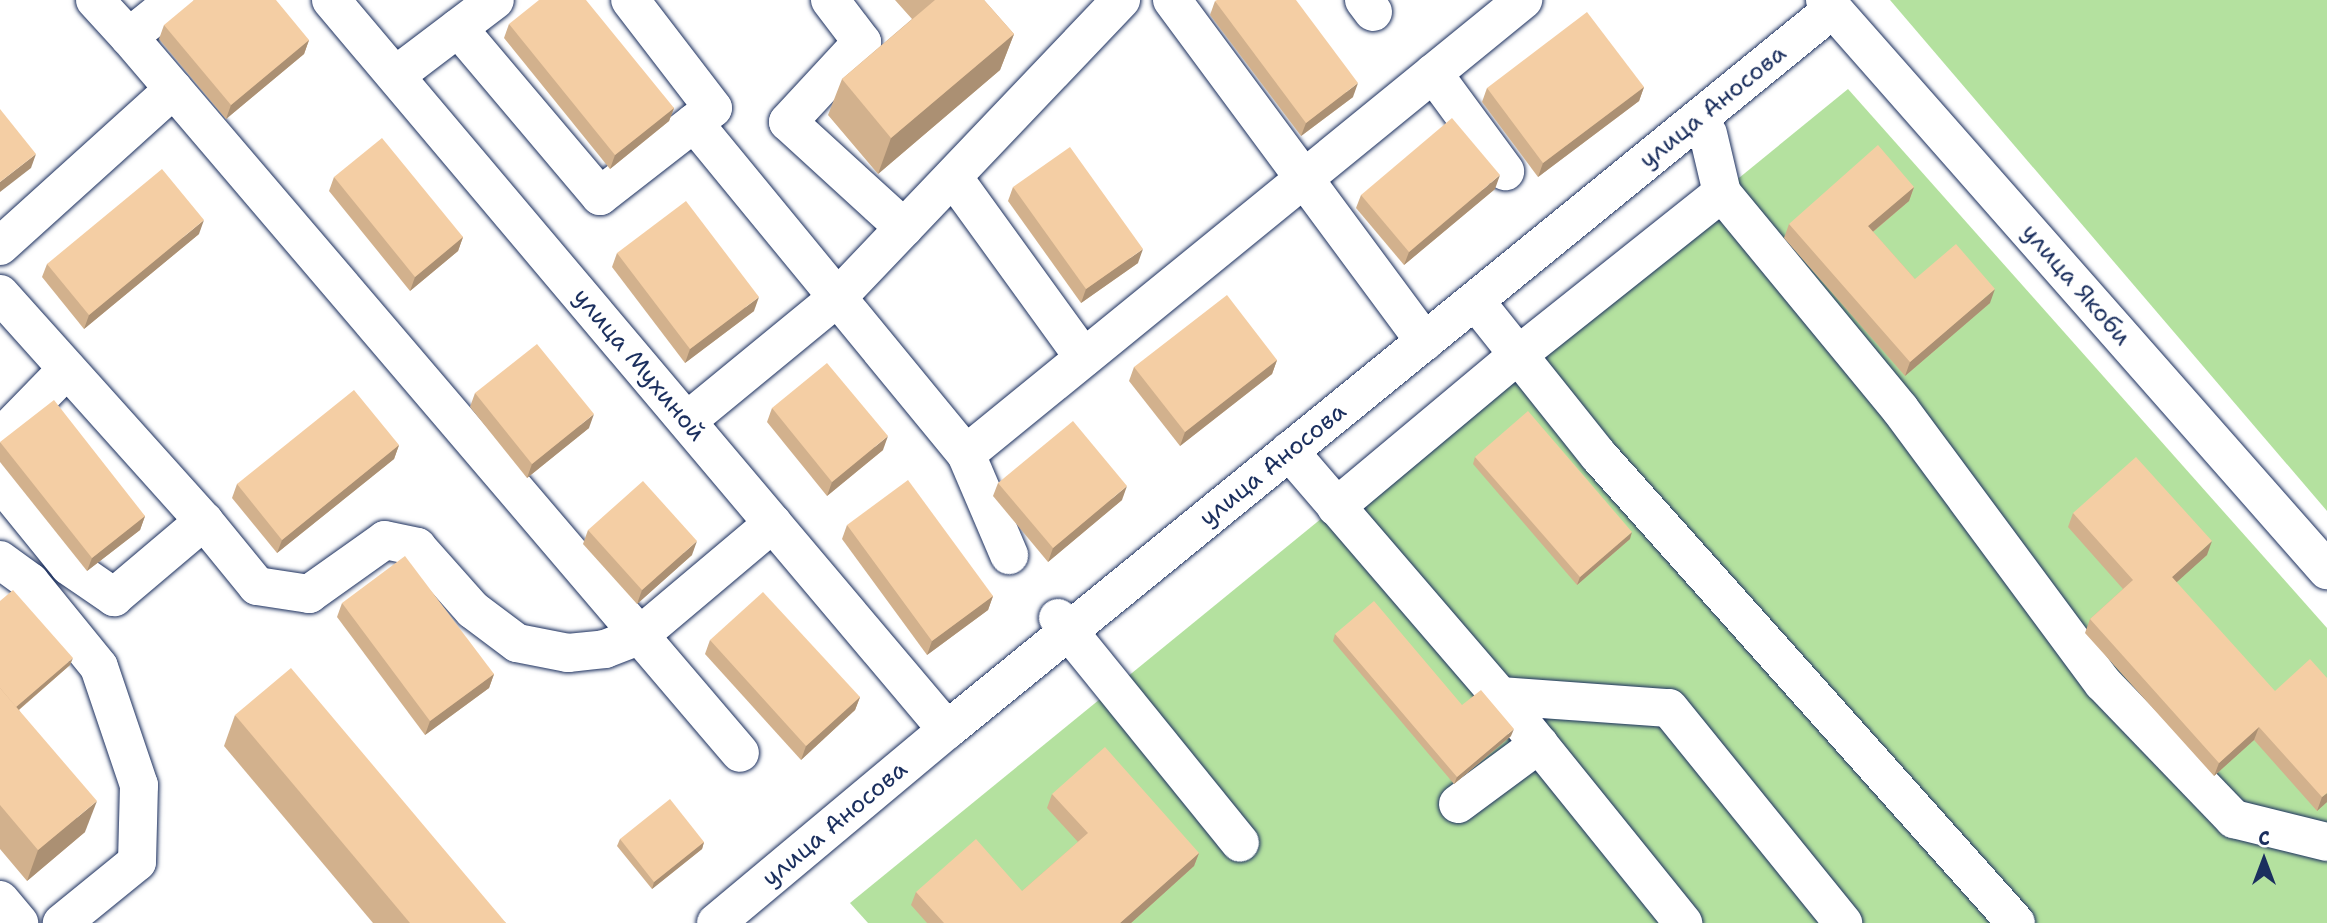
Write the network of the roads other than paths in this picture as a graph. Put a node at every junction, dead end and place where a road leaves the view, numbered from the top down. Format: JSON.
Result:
{"nodes":[{"id":1,"x":95,"y":0,"type":"edge"},
{"id":2,"x":175,"y":0,"type":"edge"},
{"id":3,"x":331,"y":0,"type":"edge"},
{"id":4,"x":495,"y":0,"type":"edge"},
{"id":5,"x":630,"y":0,"type":"edge"},
{"id":6,"x":830,"y":0,"type":"edge"},
{"id":7,"x":1172,"y":0,"type":"edge"},
{"id":8,"x":1523,"y":0,"type":"edge"},
{"id":9,"x":1107,"y":5,"type":"edge"},
{"id":10,"x":1829,"y":5,"type":"edge"},
{"id":11,"x":458,"y":29,"type":"junction"},
{"id":12,"x":129,"y":37,"type":"junction"},
{"id":13,"x":408,"y":66,"type":"dead end"},
{"id":14,"x":1433,"y":74,"type":"junction"},
{"id":15,"x":174,"y":89,"type":"junction"},
{"id":16,"x":694,"y":123,"type":"junction"},
{"id":17,"x":1708,"y":134,"type":"dead end"},
{"id":18,"x":1505,"y":171,"type":"dead end"},
{"id":19,"x":953,"y":177,"type":"junction"},
{"id":20,"x":1303,"y":180,"type":"junction"},
{"id":21,"x":1723,"y":193,"type":"junction"},
{"id":22,"x":904,"y":228,"type":"junction"},
{"id":23,"x":0,"y":246,"type":"edge"},
{"id":24,"x":0,"y":294,"type":"edge"},
{"id":25,"x":837,"y":298,"type":"junction"},
{"id":26,"x":1484,"y":312,"type":"dead end"},
{"id":27,"x":1425,"y":342,"type":"junction"},
{"id":28,"x":1518,"y":355,"type":"junction"},
{"id":29,"x":1084,"y":358,"type":"junction"},
{"id":30,"x":67,"y":369,"type":"junction"},
{"id":31,"x":687,"y":421,"type":"junction"},
{"id":32,"x":0,"y":438,"type":"edge"},
{"id":33,"x":1289,"y":451,"type":"junction"},
{"id":34,"x":966,"y":454,"type":"junction"},
{"id":35,"x":0,"y":481,"type":"edge"},
{"id":36,"x":1336,"y":506,"type":"junction"},
{"id":37,"x":204,"y":521,"type":"junction"},
{"id":38,"x":773,"y":523,"type":"junction"},
{"id":39,"x":1009,"y":555,"type":"dead end"},
{"id":40,"x":0,"y":560,"type":"edge"},
{"id":41,"x":2327,"y":570,"type":"edge"},
{"id":42,"x":1063,"y":625,"type":"junction"},
{"id":43,"x":639,"y":635,"type":"junction"},
{"id":44,"x":1500,"y":696,"type":"junction"},
{"id":45,"x":947,"y":730,"type":"junction"},
{"id":46,"x":1539,"y":744,"type":"junction"},
{"id":47,"x":740,"y":753,"type":"dead end"},
{"id":48,"x":1458,"y":804,"type":"dead end"},
{"id":49,"x":2327,"y":842,"type":"edge"},
{"id":50,"x":1240,"y":843,"type":"dead end"},
{"id":51,"x":0,"y":900,"type":"edge"},
{"id":52,"x":758,"y":910,"type":"edge"},
{"id":53,"x":19,"y":923,"type":"edge"},
{"id":54,"x":62,"y":923,"type":"edge"},
{"id":55,"x":716,"y":923,"type":"edge"},
{"id":56,"x":1683,"y":923,"type":"edge"},
{"id":57,"x":1843,"y":923,"type":"edge"},
{"id":58,"x":2015,"y":923,"type":"edge"}],
"edges":[{"from":1,"to":12,"type":"street"},
{"from":2,"to":12,"type":"street"},
{"from":3,"to":31,"type":"street","name":"улица Мухиной"},
{"from":4,"to":11,"type":"street"},
{"from":5,"to":16,"type":"street"},
{"from":6,"to":22,"type":"street"},
{"from":7,"to":20,"type":"street"},
{"from":8,"to":14,"type":"street"},
{"from":9,"to":19,"type":"street"},
{"from":10,"to":27,"type":"street","name":"улица Аносова"},
{"from":10,"to":41,"type":"street","name":"улица Якоби"},
{"from":11,"to":13,"type":"street"},
{"from":11,"to":16,"type":"street"},
{"from":12,"to":15,"type":"street"},
{"from":14,"to":18,"type":"street"},
{"from":14,"to":20,"type":"street"},
{"from":15,"to":23,"type":"street"},
{"from":15,"to":43,"type":"street"},
{"from":16,"to":25,"type":"street"},
{"from":17,"to":21,"type":"street"},
{"from":19,"to":22,"type":"street"},
{"from":19,"to":29,"type":"street"},
{"from":20,"to":27,"type":"street"},
{"from":20,"to":29,"type":"street"},
{"from":21,"to":28,"type":"street"},
{"from":21,"to":49,"type":"street"},
{"from":22,"to":25,"type":"street"},
{"from":24,"to":30,"type":"street"},
{"from":25,"to":31,"type":"street"},
{"from":25,"to":34,"type":"street"},
{"from":26,"to":28,"type":"street"},
{"from":27,"to":33,"type":"street","name":"улица Аносова"},
{"from":28,"to":36,"type":"street"},
{"from":28,"to":58,"type":"street"},
{"from":29,"to":34,"type":"street"},
{"from":30,"to":32,"type":"street"},
{"from":30,"to":37,"type":"street"},
{"from":31,"to":38,"type":"street","name":"улица Мухиной"},
{"from":33,"to":36,"type":"street"},
{"from":33,"to":42,"type":"street","name":"улица Аносова"},
{"from":34,"to":39,"type":"street"},
{"from":35,"to":37,"type":"street"},
{"from":36,"to":44,"type":"street"},
{"from":37,"to":43,"type":"street"},
{"from":38,"to":43,"type":"street"},
{"from":38,"to":45,"type":"street","name":"улица Мухиной"},
{"from":40,"to":54,"type":"street"},
{"from":42,"to":45,"type":"street","name":"улица Аносова"},
{"from":42,"to":50,"type":"street"},
{"from":43,"to":47,"type":"street"},
{"from":44,"to":46,"type":"street"},
{"from":44,"to":57,"type":"street"},
{"from":45,"to":52,"type":"street","name":"улица Аносова"},
{"from":46,"to":48,"type":"street"},
{"from":46,"to":56,"type":"street"},
{"from":51,"to":53,"type":"street"},
{"from":52,"to":55,"type":"street","name":"улица Аносова"}]}
